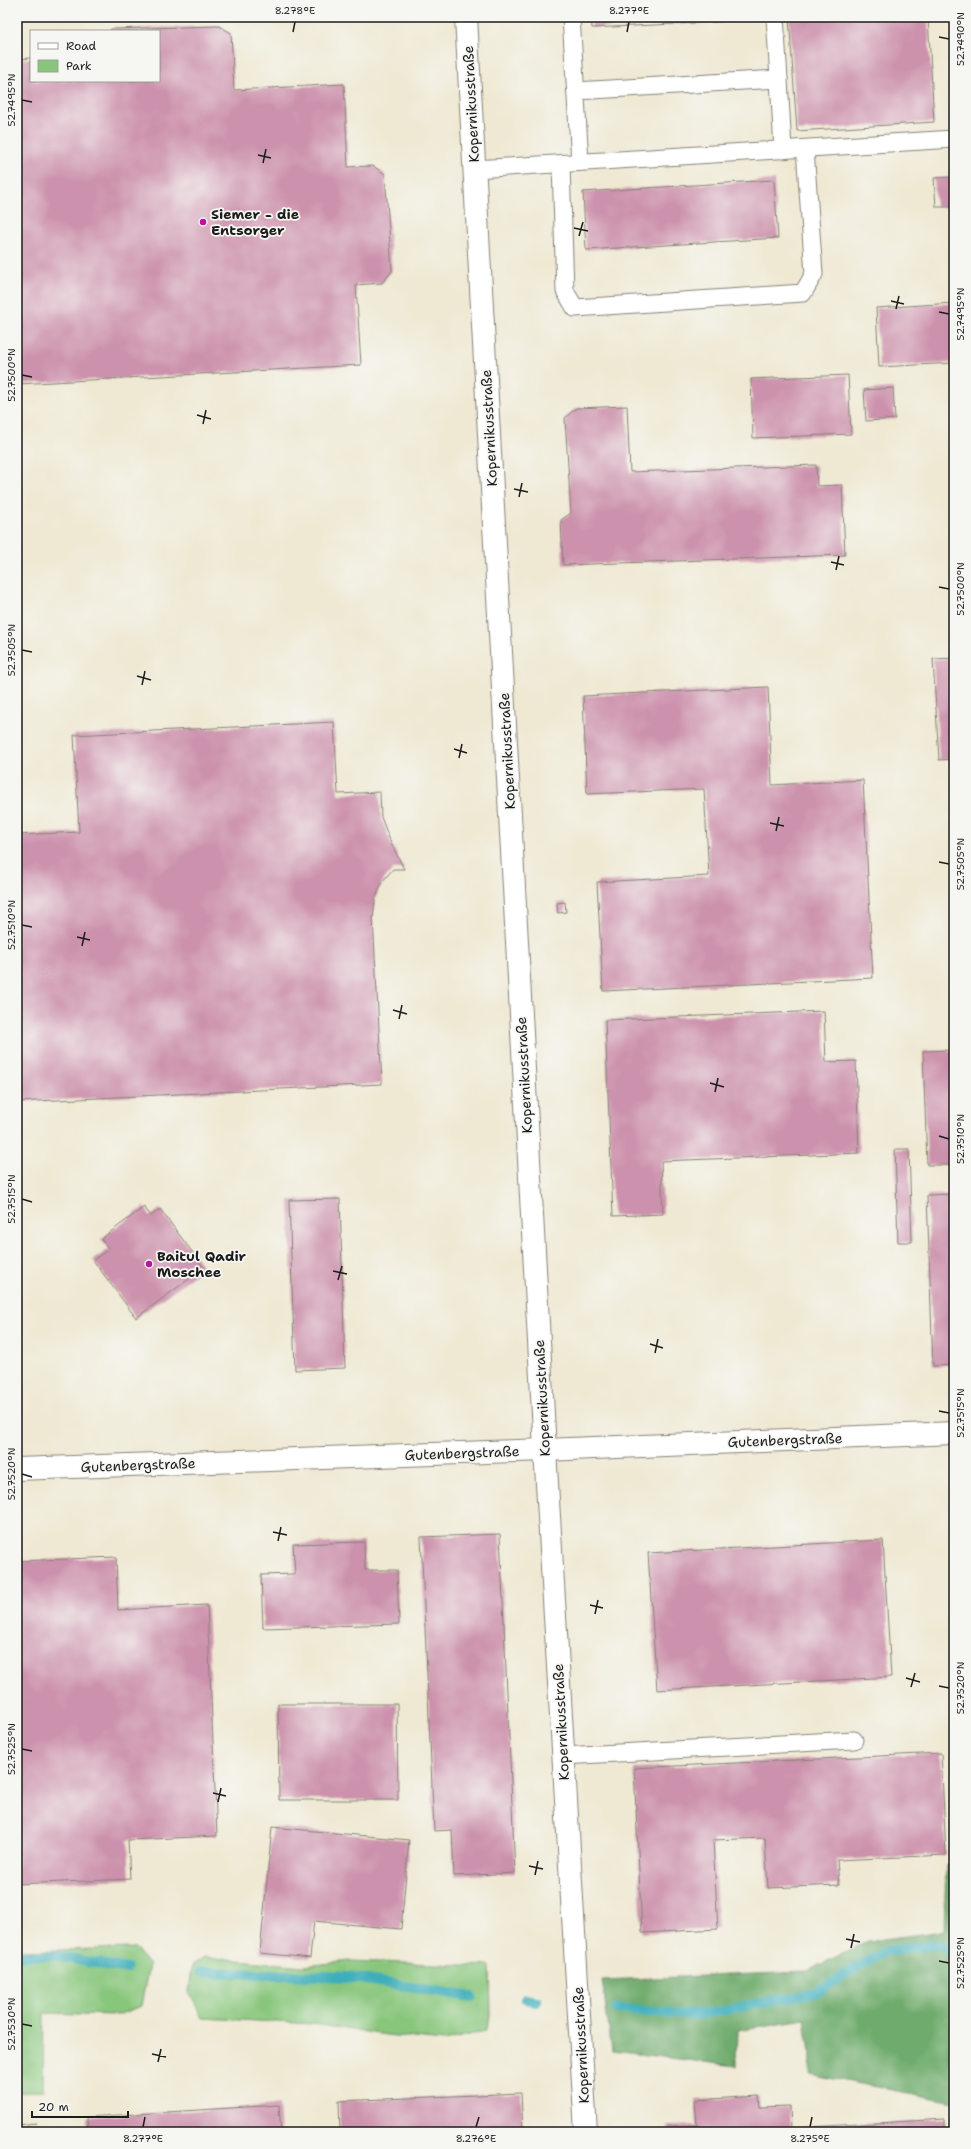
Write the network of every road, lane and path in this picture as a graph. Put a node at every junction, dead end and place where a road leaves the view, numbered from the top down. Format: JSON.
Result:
{"nodes":[{"id":1,"x":466,"y":17,"type":"edge"},
{"id":2,"x":571,"y":17,"type":"edge"},
{"id":3,"x":775,"y":17,"type":"edge"},
{"id":4,"x":779,"y":79,"type":"junction"},
{"id":5,"x":576,"y":91,"type":"junction"},
{"id":6,"x":954,"y":139,"type":"edge"},
{"id":7,"x":805,"y":149,"type":"junction"},
{"id":8,"x":784,"y":150,"type":"junction"},
{"id":9,"x":580,"y":162,"type":"junction"},
{"id":10,"x":561,"y":164,"type":"junction"},
{"id":11,"x":474,"y":169,"type":"junction"},
{"id":12,"x":954,"y":1433,"type":"edge"},
{"id":13,"x":544,"y":1450,"type":"junction"},
{"id":14,"x":17,"y":1469,"type":"edge"},
{"id":15,"x":854,"y":1740,"type":"dead end"},
{"id":16,"x":563,"y":1756,"type":"junction"},
{"id":17,"x":586,"y":2132,"type":"edge"}],
"edges":[{"from":1,"to":11,"type":"street","name":"Kopernikusstraße"},
{"from":2,"to":5,"type":"lane"},
{"from":3,"to":4,"type":"lane"},
{"from":4,"to":5,"type":"lane"},
{"from":4,"to":8,"type":"lane"},
{"from":5,"to":9,"type":"lane"},
{"from":6,"to":7,"type":"lane"},
{"from":7,"to":8,"type":"lane"},
{"from":7,"to":10,"type":"lane"},
{"from":8,"to":9,"type":"lane"},
{"from":9,"to":10,"type":"lane"},
{"from":10,"to":11,"type":"lane"},
{"from":11,"to":13,"type":"street","name":"Kopernikusstraße"},
{"from":12,"to":13,"type":"street","name":"Gutenbergstraße"},
{"from":13,"to":14,"type":"street","name":"Gutenbergstraße"},
{"from":13,"to":16,"type":"street","name":"Kopernikusstraße"},
{"from":15,"to":16,"type":"lane"},
{"from":16,"to":17,"type":"street","name":"Kopernikusstraße"}]}
